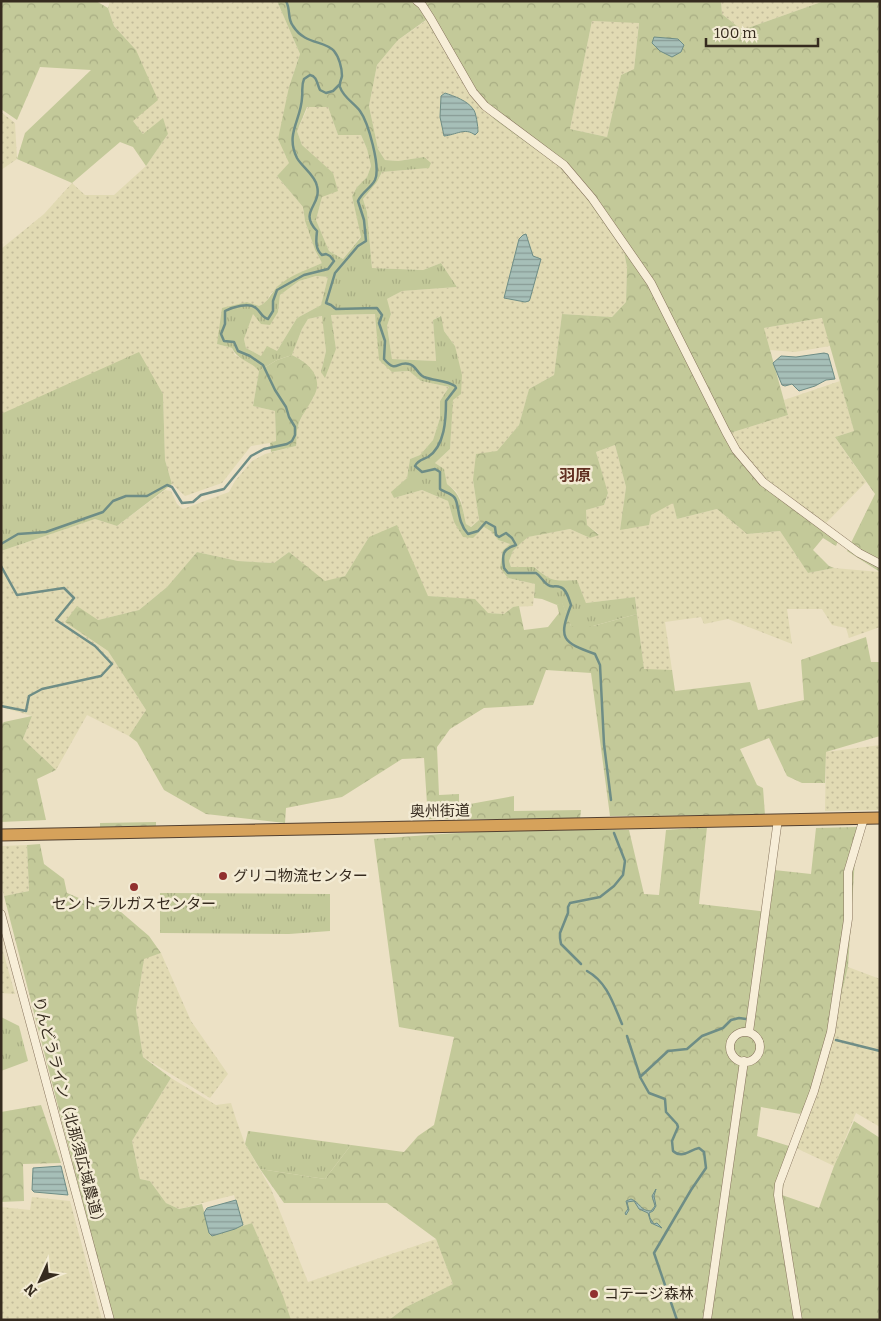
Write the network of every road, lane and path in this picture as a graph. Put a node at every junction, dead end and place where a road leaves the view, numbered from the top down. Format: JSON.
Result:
{"nodes":[{"id":1,"x":417,"y":1,"type":"edge"},
{"id":2,"x":880,"y":564,"type":"edge"},
{"id":3,"x":864,"y":818,"type":"junction"},
{"id":4,"x":880,"y":818,"type":"edge"},
{"id":5,"x":778,"y":819,"type":"junction"},
{"id":6,"x":1,"y":835,"type":"edge"},
{"id":7,"x":1,"y":914,"type":"edge"},
{"id":8,"x":749,"y":1032,"type":"junction"},
{"id":9,"x":744,"y":1061,"type":"junction"},
{"id":10,"x":110,"y":1320,"type":"edge"},
{"id":11,"x":707,"y":1320,"type":"edge"},
{"id":12,"x":798,"y":1320,"type":"edge"}],
"edges":[{"from":1,"to":2,"type":"street"},
{"from":3,"to":4,"type":"highway","name":"奥州街道"},
{"from":3,"to":5,"type":"highway","name":"奥州街道"},
{"from":3,"to":12,"type":"street"},
{"from":5,"to":6,"type":"highway","name":"奥州街道"},
{"from":5,"to":8,"type":"street"},
{"from":7,"to":10,"type":"street","name":"りんどうライン（北那須広域農道）"},
{"from":8,"to":9,"type":"street"},
{"from":8,"to":9,"type":"street"},
{"from":9,"to":11,"type":"street"}]}
